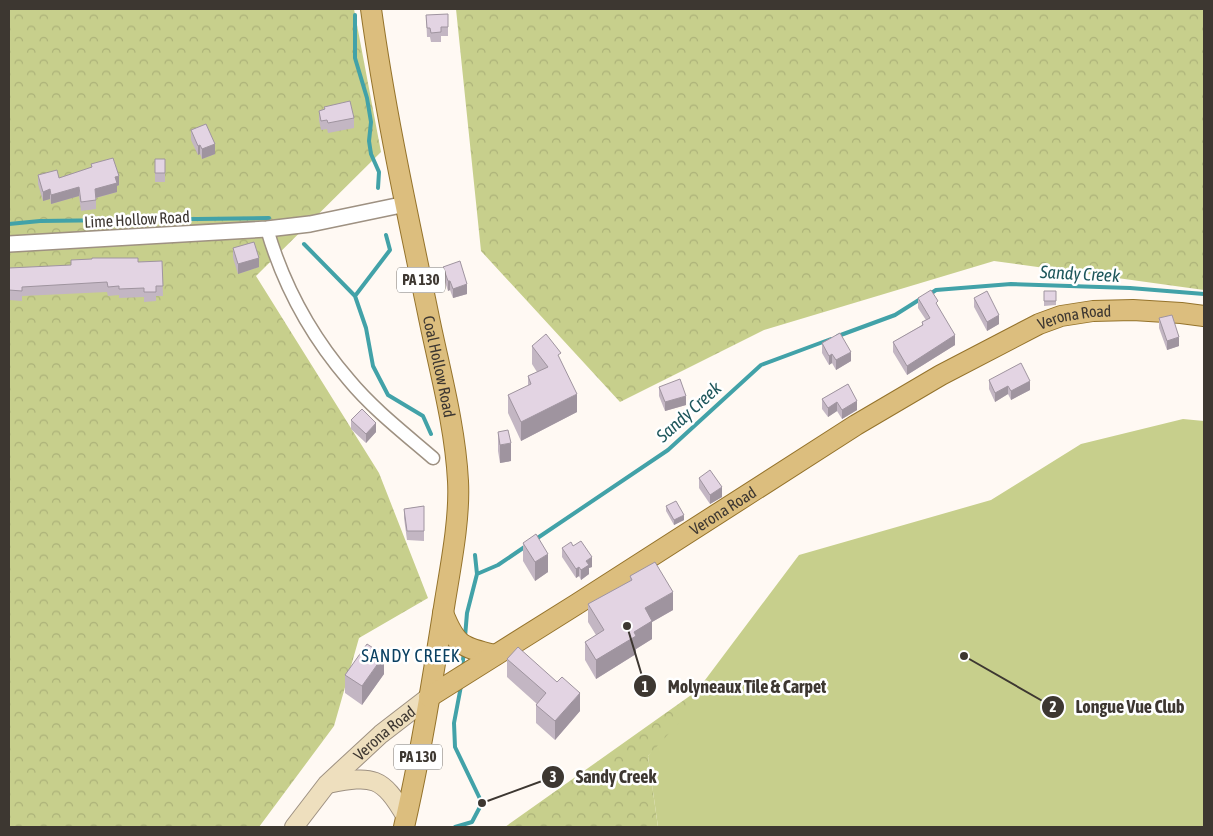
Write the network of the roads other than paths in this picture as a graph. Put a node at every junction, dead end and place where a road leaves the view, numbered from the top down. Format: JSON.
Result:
{"nodes":[{"id":1,"x":371,"y":9,"type":"edge"},
{"id":2,"x":406,"y":204,"type":"junction"},
{"id":3,"x":267,"y":229,"type":"junction"},
{"id":4,"x":9,"y":244,"type":"edge"},
{"id":5,"x":1204,"y":316,"type":"edge"},
{"id":6,"x":433,"y":458,"type":"dead end"},
{"id":7,"x":443,"y":613,"type":"junction"},
{"id":8,"x":495,"y":655,"type":"junction"},
{"id":9,"x":429,"y":697,"type":"junction"},
{"id":10,"x":327,"y":784,"type":"junction"},
{"id":11,"x":405,"y":822,"type":"edge"},
{"id":12,"x":294,"y":827,"type":"edge"}],
"edges":[{"from":1,"to":2,"type":"main road","name":"Coal Hollow Road","number":"PA 130"},
{"from":2,"to":3,"type":"street","name":"Lime Hollow Road"},
{"from":2,"to":7,"type":"main road","name":"Coal Hollow Road","number":"PA 130"},
{"from":3,"to":4,"type":"street","name":"Lime Hollow Road"},
{"from":3,"to":6,"type":"street"},
{"from":5,"to":8,"type":"main road","name":"Verona Road"},
{"from":7,"to":8,"type":"main road"},
{"from":7,"to":9,"type":"main road","name":"Coal Hollow Road","number":"PA 130"},
{"from":8,"to":9,"type":"main road","name":"Verona Road"},
{"from":9,"to":10,"type":"main road","name":"Verona Road"},
{"from":9,"to":11,"type":"main road","number":"PA 130"},
{"from":10,"to":11,"type":"main road"},
{"from":10,"to":12,"type":"main road","name":"Verona Road"}]}
